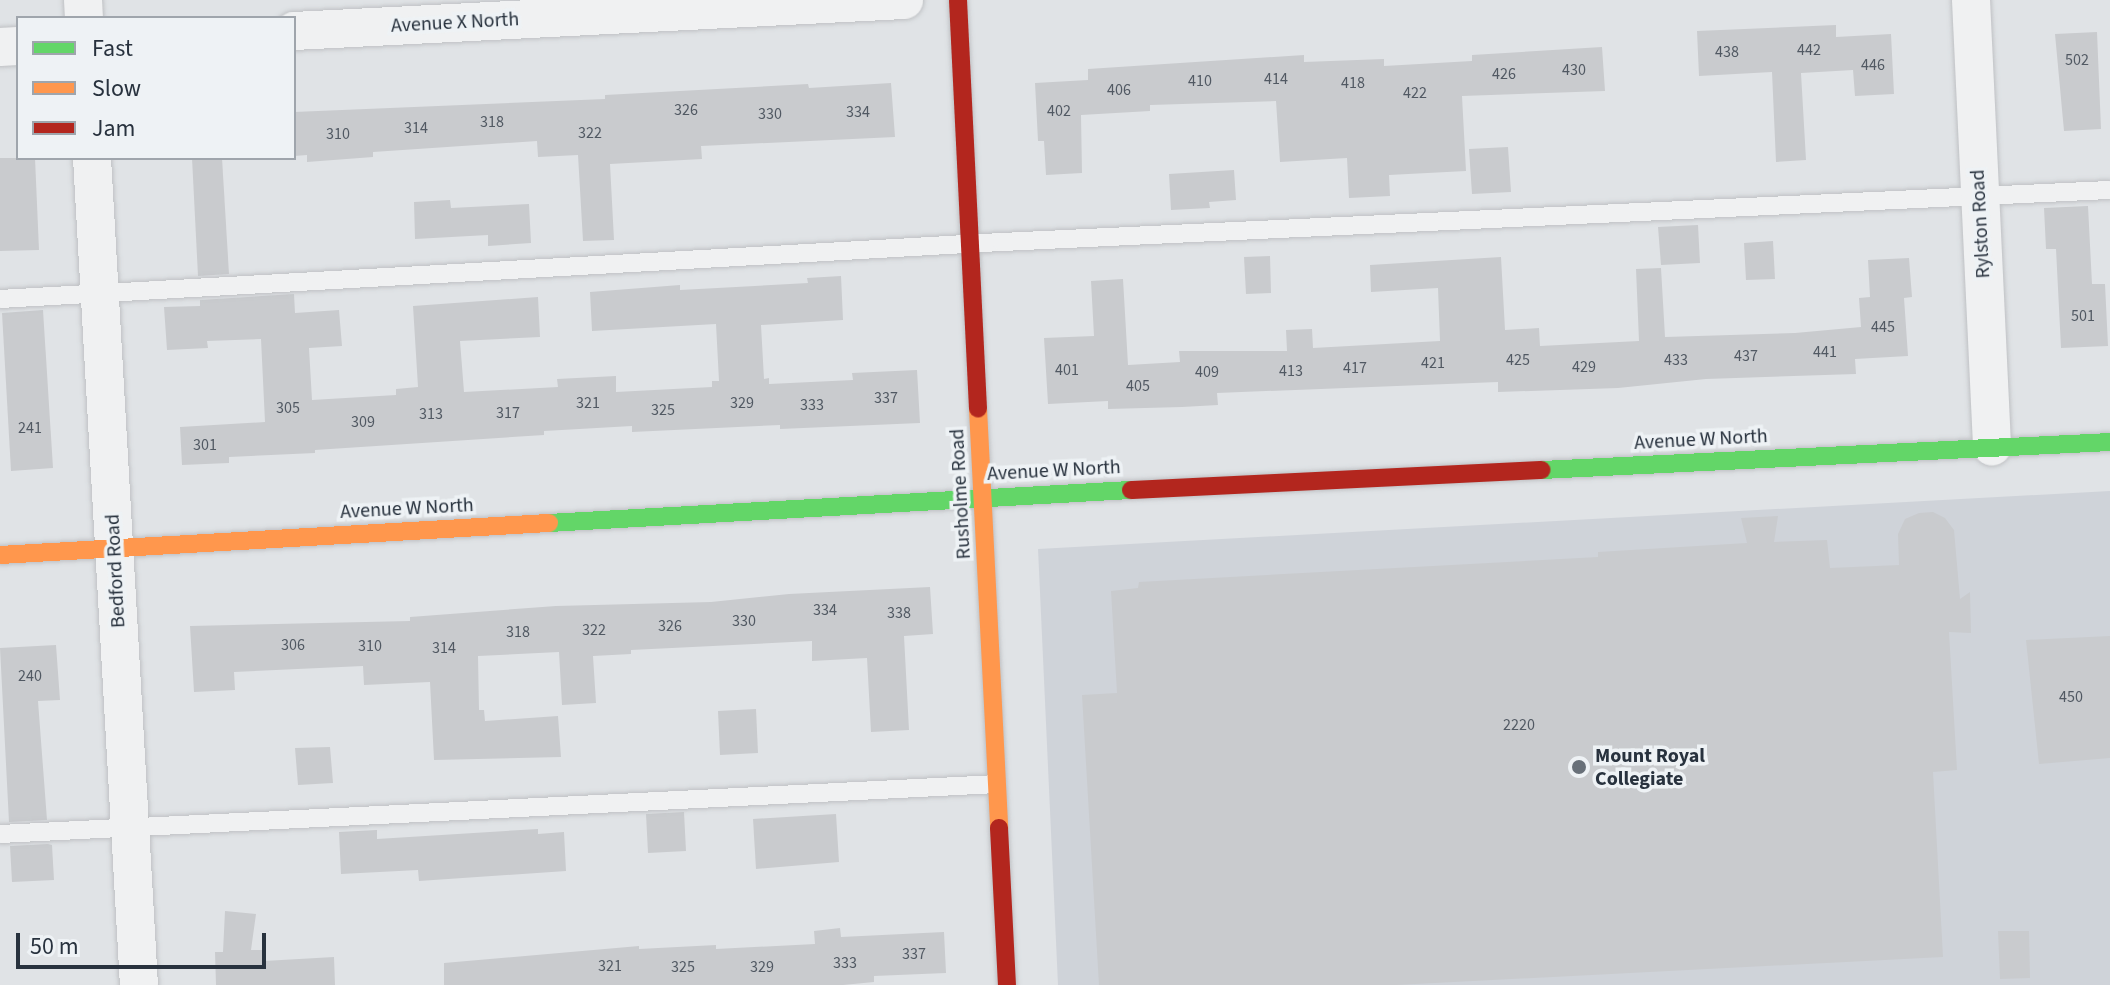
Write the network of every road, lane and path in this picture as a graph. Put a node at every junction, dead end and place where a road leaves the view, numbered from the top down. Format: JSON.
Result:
{"nodes":[{"id":1,"x":904,"y":0,"type":"edge"},
{"id":2,"x":958,"y":0,"type":"edge"},
{"id":3,"x":1971,"y":0,"type":"edge"},
{"id":4,"x":296,"y":31,"type":"edge"},
{"id":5,"x":92,"y":160,"type":"edge"},
{"id":6,"x":2110,"y":190,"type":"edge"},
{"id":7,"x":1979,"y":198,"type":"junction"},
{"id":8,"x":970,"y":245,"type":"junction"},
{"id":9,"x":100,"y":294,"type":"junction"},
{"id":10,"x":0,"y":299,"type":"edge"},
{"id":11,"x":2110,"y":442,"type":"edge"},
{"id":12,"x":1992,"y":447,"type":"junction"},
{"id":13,"x":983,"y":497,"type":"junction"},
{"id":14,"x":115,"y":548,"type":"junction"},
{"id":15,"x":0,"y":555,"type":"edge"},
{"id":16,"x":996,"y":784,"type":"junction"},
{"id":17,"x":130,"y":827,"type":"junction"},
{"id":18,"x":0,"y":834,"type":"edge"},
{"id":19,"x":139,"y":985,"type":"edge"},
{"id":20,"x":1007,"y":985,"type":"edge"}],
"edges":[{"from":1,"to":4,"type":"street","name":"Avenue X North"},
{"from":2,"to":8,"type":"street","name":"Rusholme Road"},
{"from":3,"to":7,"type":"street","name":"Rylston Road"},
{"from":5,"to":9,"type":"street","name":"Bedford Road"},
{"from":6,"to":7,"type":"lane"},
{"from":7,"to":8,"type":"lane"},
{"from":7,"to":12,"type":"street","name":"Rylston Road"},
{"from":8,"to":9,"type":"lane"},
{"from":8,"to":13,"type":"street","name":"Rusholme Road"},
{"from":9,"to":10,"type":"lane"},
{"from":9,"to":14,"type":"street","name":"Bedford Road"},
{"from":11,"to":12,"type":"street","name":"Avenue W North"},
{"from":12,"to":13,"type":"street","name":"Avenue W North"},
{"from":13,"to":14,"type":"street","name":"Avenue W North"},
{"from":13,"to":16,"type":"street","name":"Rusholme Road"},
{"from":14,"to":15,"type":"street","name":"Avenue W North"},
{"from":14,"to":17,"type":"street","name":"Bedford Road"},
{"from":16,"to":17,"type":"lane"},
{"from":16,"to":20,"type":"street","name":"Rusholme Road"},
{"from":17,"to":18,"type":"lane"},
{"from":17,"to":19,"type":"street","name":"Bedford Road"}]}
